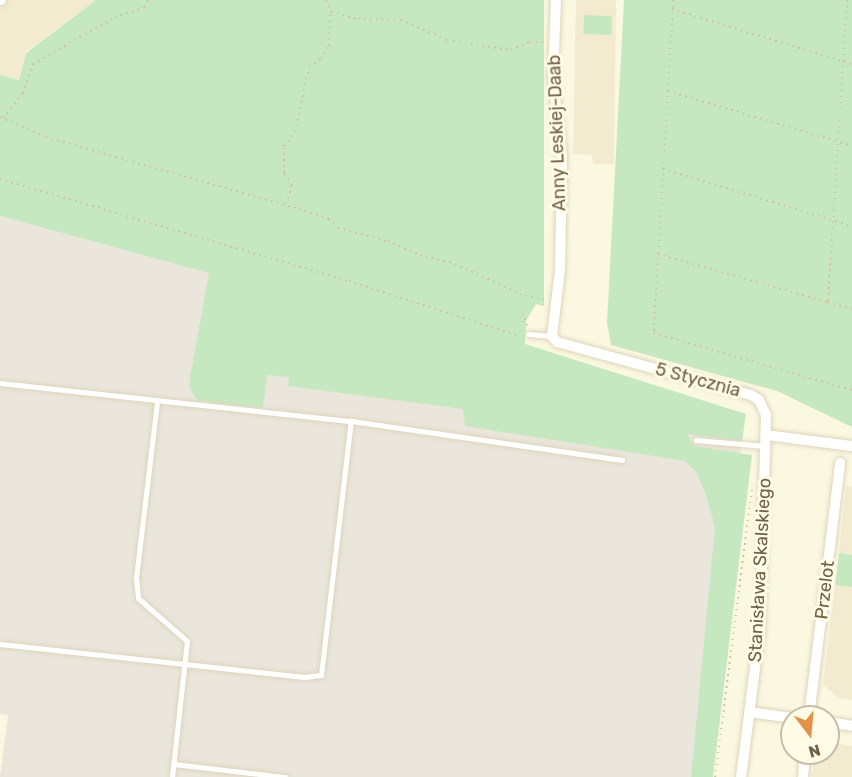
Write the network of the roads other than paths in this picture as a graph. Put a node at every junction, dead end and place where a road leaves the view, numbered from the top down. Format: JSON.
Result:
{"nodes":[{"id":1,"x":556,"y":0,"type":"edge"},
{"id":2,"x":528,"y":334,"type":"dead end"},
{"id":3,"x":552,"y":336,"type":"junction"},
{"id":4,"x":0,"y":383,"type":"edge"},
{"id":5,"x":157,"y":402,"type":"junction"},
{"id":6,"x":351,"y":421,"type":"junction"},
{"id":7,"x":696,"y":440,"type":"dead end"},
{"id":8,"x":766,"y":441,"type":"junction"},
{"id":9,"x":852,"y":446,"type":"edge"},
{"id":10,"x":622,"y":460,"type":"dead end"},
{"id":11,"x":840,"y":463,"type":"dead end"},
{"id":12,"x":0,"y":644,"type":"edge"},
{"id":13,"x":184,"y":663,"type":"junction"},
{"id":14,"x":810,"y":705,"type":"edge"},
{"id":15,"x":749,"y":712,"type":"junction"},
{"id":16,"x":780,"y":716,"type":"edge"},
{"id":17,"x":174,"y":764,"type":"junction"},
{"id":18,"x":172,"y":777,"type":"edge"},
{"id":19,"x":285,"y":777,"type":"edge"},
{"id":20,"x":741,"y":777,"type":"edge"}],
"edges":[{"from":1,"to":3,"type":"street","name":"Anny Leskiej-Daab"},
{"from":2,"to":3,"type":"lane"},
{"from":3,"to":8,"type":"street","name":"5 Stycznia"},
{"from":4,"to":5,"type":"lane"},
{"from":5,"to":6,"type":"lane"},
{"from":5,"to":13,"type":"lane"},
{"from":6,"to":10,"type":"lane"},
{"from":6,"to":13,"type":"lane"},
{"from":7,"to":8,"type":"lane"},
{"from":8,"to":9,"type":"street"},
{"from":8,"to":15,"type":"street","name":"Stanisława Skalskiego"},
{"from":11,"to":14,"type":"street","name":"Przelot"},
{"from":12,"to":13,"type":"lane"},
{"from":13,"to":17,"type":"lane"},
{"from":15,"to":16,"type":"street"},
{"from":15,"to":20,"type":"street","name":"Stanisława Skalskiego"},
{"from":17,"to":18,"type":"lane"},
{"from":17,"to":19,"type":"lane"}]}
